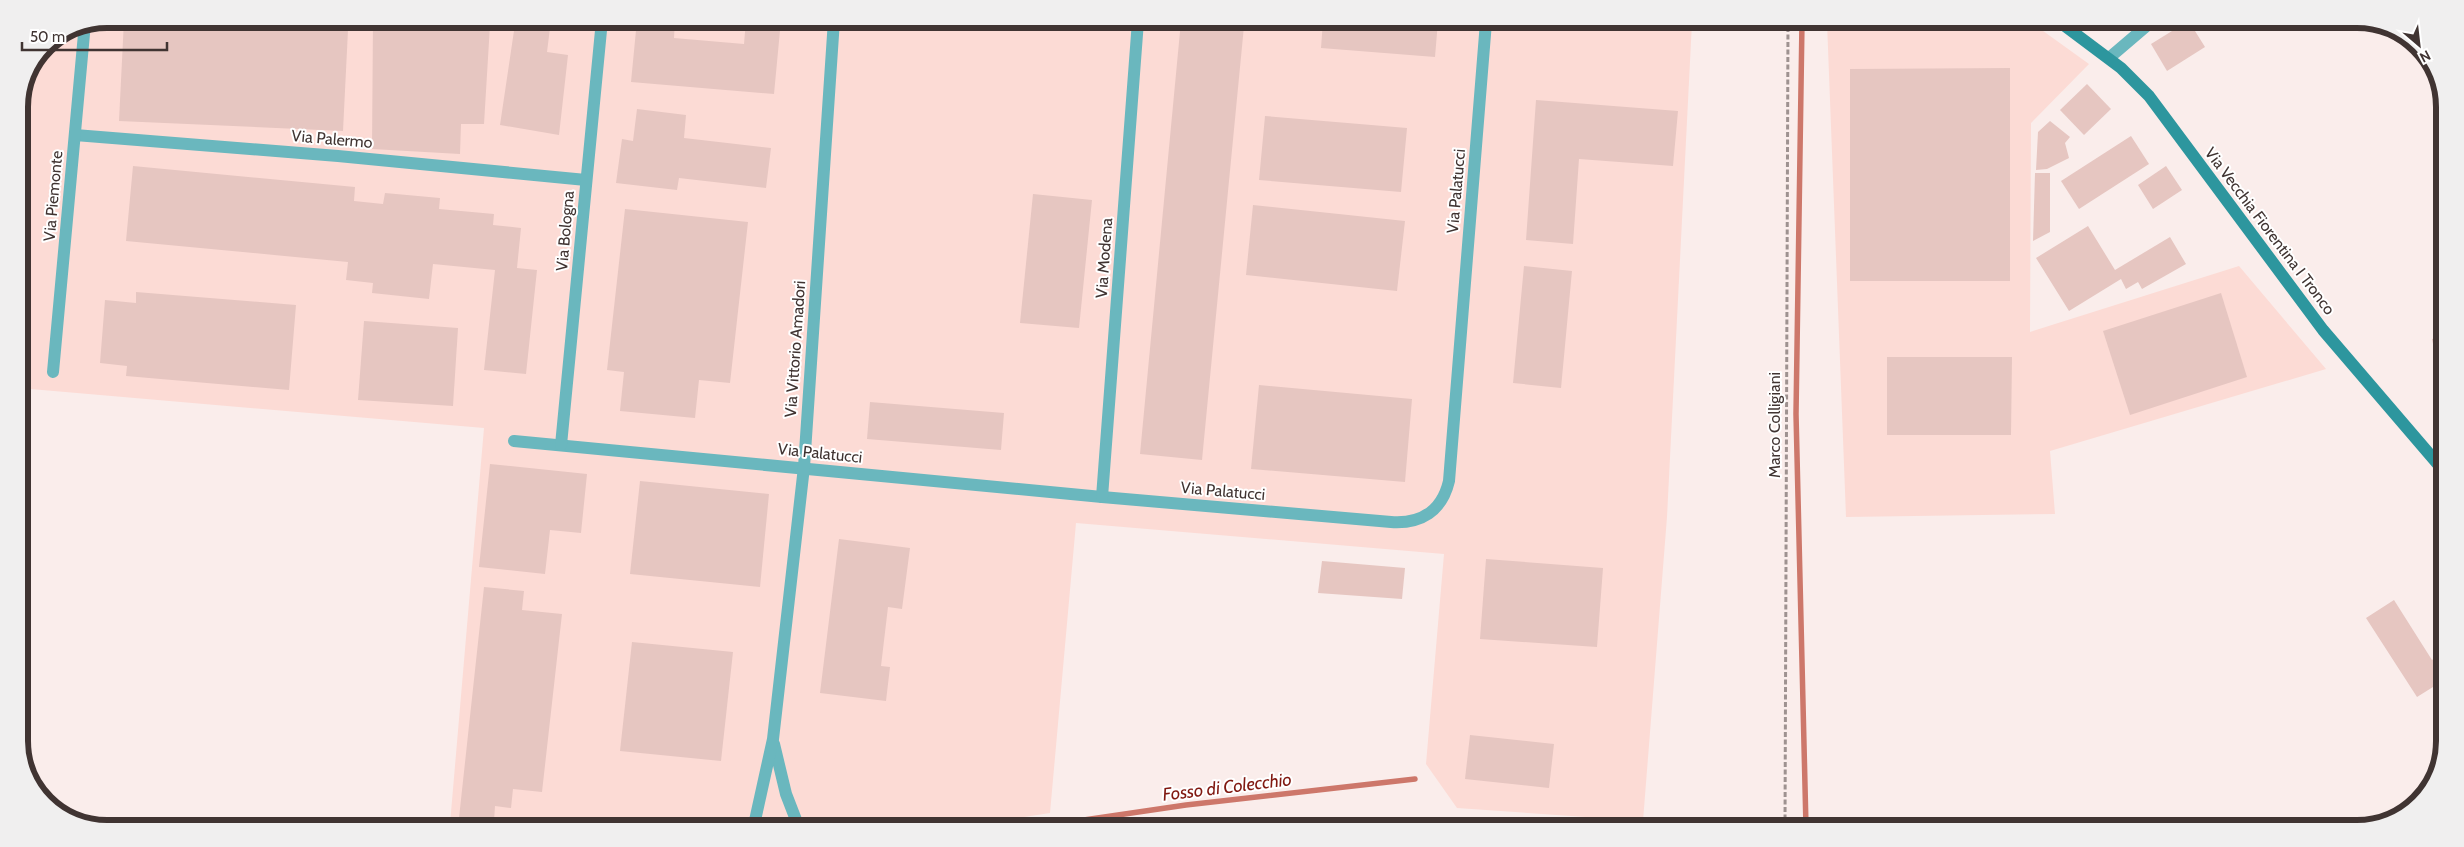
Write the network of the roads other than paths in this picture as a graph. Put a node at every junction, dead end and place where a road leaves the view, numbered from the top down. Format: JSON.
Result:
{"nodes":[{"id":1,"x":601,"y":28,"type":"edge"},
{"id":2,"x":833,"y":28,"type":"edge"},
{"id":3,"x":1137,"y":28,"type":"edge"},
{"id":4,"x":1486,"y":28,"type":"edge"},
{"id":5,"x":2069,"y":28,"type":"edge"},
{"id":6,"x":2144,"y":28,"type":"edge"},
{"id":7,"x":83,"y":32,"type":"edge"},
{"id":8,"x":2109,"y":58,"type":"junction"},
{"id":9,"x":75,"y":135,"type":"junction"},
{"id":10,"x":586,"y":180,"type":"junction"},
{"id":11,"x":53,"y":372,"type":"dead end"},
{"id":12,"x":514,"y":441,"type":"dead end"},
{"id":13,"x":561,"y":445,"type":"junction"},
{"id":14,"x":2436,"y":462,"type":"edge"},
{"id":15,"x":804,"y":467,"type":"junction"},
{"id":16,"x":1102,"y":497,"type":"junction"},
{"id":17,"x":773,"y":739,"type":"junction"},
{"id":18,"x":755,"y":820,"type":"edge"},
{"id":19,"x":796,"y":820,"type":"edge"}],
"edges":[{"from":1,"to":10,"type":"street","name":"Via Bologna"},
{"from":2,"to":15,"type":"street","name":"Via Vittorio Amadori"},
{"from":3,"to":16,"type":"street","name":"Via Modena"},
{"from":4,"to":16,"type":"street","name":"Via Palatucci"},
{"from":5,"to":8,"type":"street","name":"Via Vecchia Fiorentina I Tronco"},
{"from":6,"to":8,"type":"street"},
{"from":7,"to":9,"type":"street","name":"Via Piemonte"},
{"from":8,"to":14,"type":"street","name":"Via Vecchia Fiorentina I Tronco"},
{"from":9,"to":10,"type":"street","name":"Via Palermo"},
{"from":9,"to":11,"type":"street","name":"Via Piemonte"},
{"from":10,"to":13,"type":"street","name":"Via Bologna"},
{"from":12,"to":13,"type":"street","name":"Via Palatucci"},
{"from":13,"to":15,"type":"street","name":"Via Palatucci"},
{"from":15,"to":16,"type":"street","name":"Via Palatucci"},
{"from":15,"to":17,"type":"street","name":"Via Vittorio Amadori"},
{"from":17,"to":18,"type":"street","name":"Via Vittorio Amadori"},
{"from":17,"to":19,"type":"street","name":"Via Vittorio Amadori"}]}
